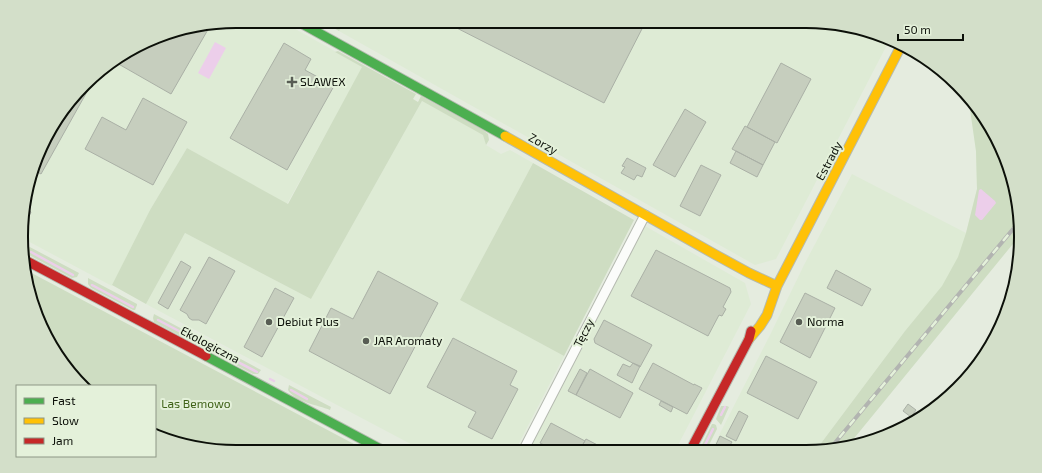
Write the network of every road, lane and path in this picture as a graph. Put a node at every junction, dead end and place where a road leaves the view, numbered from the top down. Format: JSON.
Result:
{"nodes":[{"id":1,"x":310,"y":28,"type":"edge"},
{"id":2,"x":899,"y":50,"type":"edge"},
{"id":3,"x":645,"y":215,"type":"junction"},
{"id":4,"x":30,"y":263,"type":"edge"},
{"id":5,"x":777,"y":286,"type":"junction"},
{"id":6,"x":373,"y":445,"type":"edge"},
{"id":7,"x":526,"y":445,"type":"edge"},
{"id":8,"x":693,"y":445,"type":"edge"}],
"edges":[{"from":1,"to":3,"type":"street","name":"Zorzy"},
{"from":2,"to":5,"type":"street","name":"Estrady"},
{"from":3,"to":5,"type":"street","name":"Zorzy"},
{"from":3,"to":7,"type":"street","name":"Tęczy"},
{"from":4,"to":6,"type":"street","name":"Ekologiczna"},
{"from":5,"to":8,"type":"street","name":"Estrady"}]}
